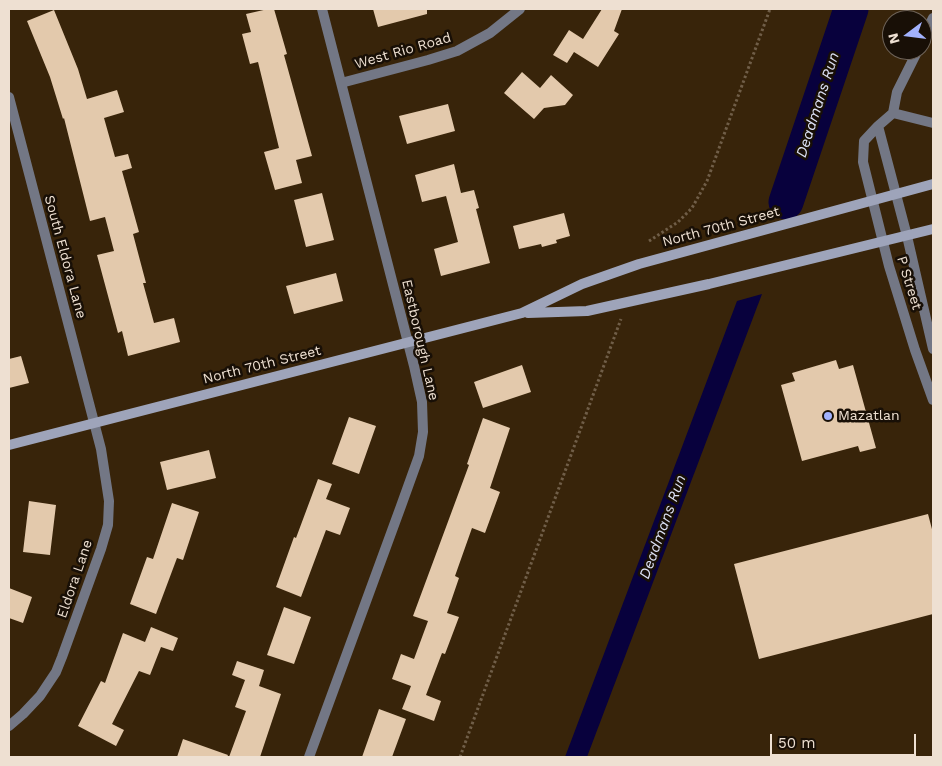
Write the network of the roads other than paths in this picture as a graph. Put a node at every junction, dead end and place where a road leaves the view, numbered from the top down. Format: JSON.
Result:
{"nodes":[{"id":1,"x":322,"y":9,"type":"edge"},
{"id":2,"x":520,"y":9,"type":"edge"},
{"id":3,"x":913,"y":60,"type":"edge"},
{"id":4,"x":341,"y":83,"type":"junction"},
{"id":5,"x":9,"y":98,"type":"edge"},
{"id":6,"x":893,"y":113,"type":"junction"},
{"id":7,"x":933,"y":123,"type":"edge"},
{"id":8,"x":878,"y":126,"type":"junction"},
{"id":9,"x":933,"y":184,"type":"edge"},
{"id":10,"x":896,"y":194,"type":"junction"},
{"id":11,"x":872,"y":200,"type":"junction"},
{"id":12,"x":933,"y":229,"type":"edge"},
{"id":13,"x":907,"y":236,"type":"junction"},
{"id":14,"x":882,"y":242,"type":"junction"},
{"id":15,"x":522,"y":313,"type":"junction"},
{"id":16,"x":408,"y":342,"type":"junction"},
{"id":17,"x":933,"y":349,"type":"edge"},
{"id":18,"x":933,"y":400,"type":"edge"},
{"id":19,"x":94,"y":422,"type":"junction"},
{"id":20,"x":9,"y":445,"type":"edge"},
{"id":21,"x":9,"y":726,"type":"edge"},
{"id":22,"x":310,"y":757,"type":"edge"}],
"edges":[{"from":1,"to":4,"type":"street","name":"Eastborough Lane"},
{"from":2,"to":4,"type":"street","name":"West Rio Road"},
{"from":3,"to":6,"type":"street"},
{"from":4,"to":16,"type":"street","name":"Eastborough Lane"},
{"from":5,"to":19,"type":"street","name":"South Eldora Lane"},
{"from":6,"to":7,"type":"street"},
{"from":6,"to":8,"type":"street","name":"P Street"},
{"from":8,"to":10,"type":"street","name":"P Street"},
{"from":8,"to":11,"type":"street","name":"P Street"},
{"from":9,"to":10,"type":"main road","name":"North 70th Street"},
{"from":10,"to":11,"type":"main road","name":"North 70th Street"},
{"from":10,"to":13,"type":"street","name":"P Street"},
{"from":11,"to":14,"type":"street","name":"P Street"},
{"from":11,"to":15,"type":"main road","name":"North 70th Street"},
{"from":12,"to":13,"type":"main road","name":"North 70th Street"},
{"from":13,"to":14,"type":"main road","name":"North 70th Street"},
{"from":13,"to":17,"type":"street","name":"P Street"},
{"from":14,"to":15,"type":"main road","name":"North 70th Street"},
{"from":14,"to":18,"type":"street","name":"P Street"},
{"from":15,"to":16,"type":"main road","name":"North 70th Street"},
{"from":16,"to":19,"type":"main road","name":"North 70th Street"},
{"from":16,"to":22,"type":"street","name":"Eastborough Lane"},
{"from":19,"to":20,"type":"main road","name":"North 70th Street"},
{"from":19,"to":21,"type":"street","name":"Eldora Lane"}]}
